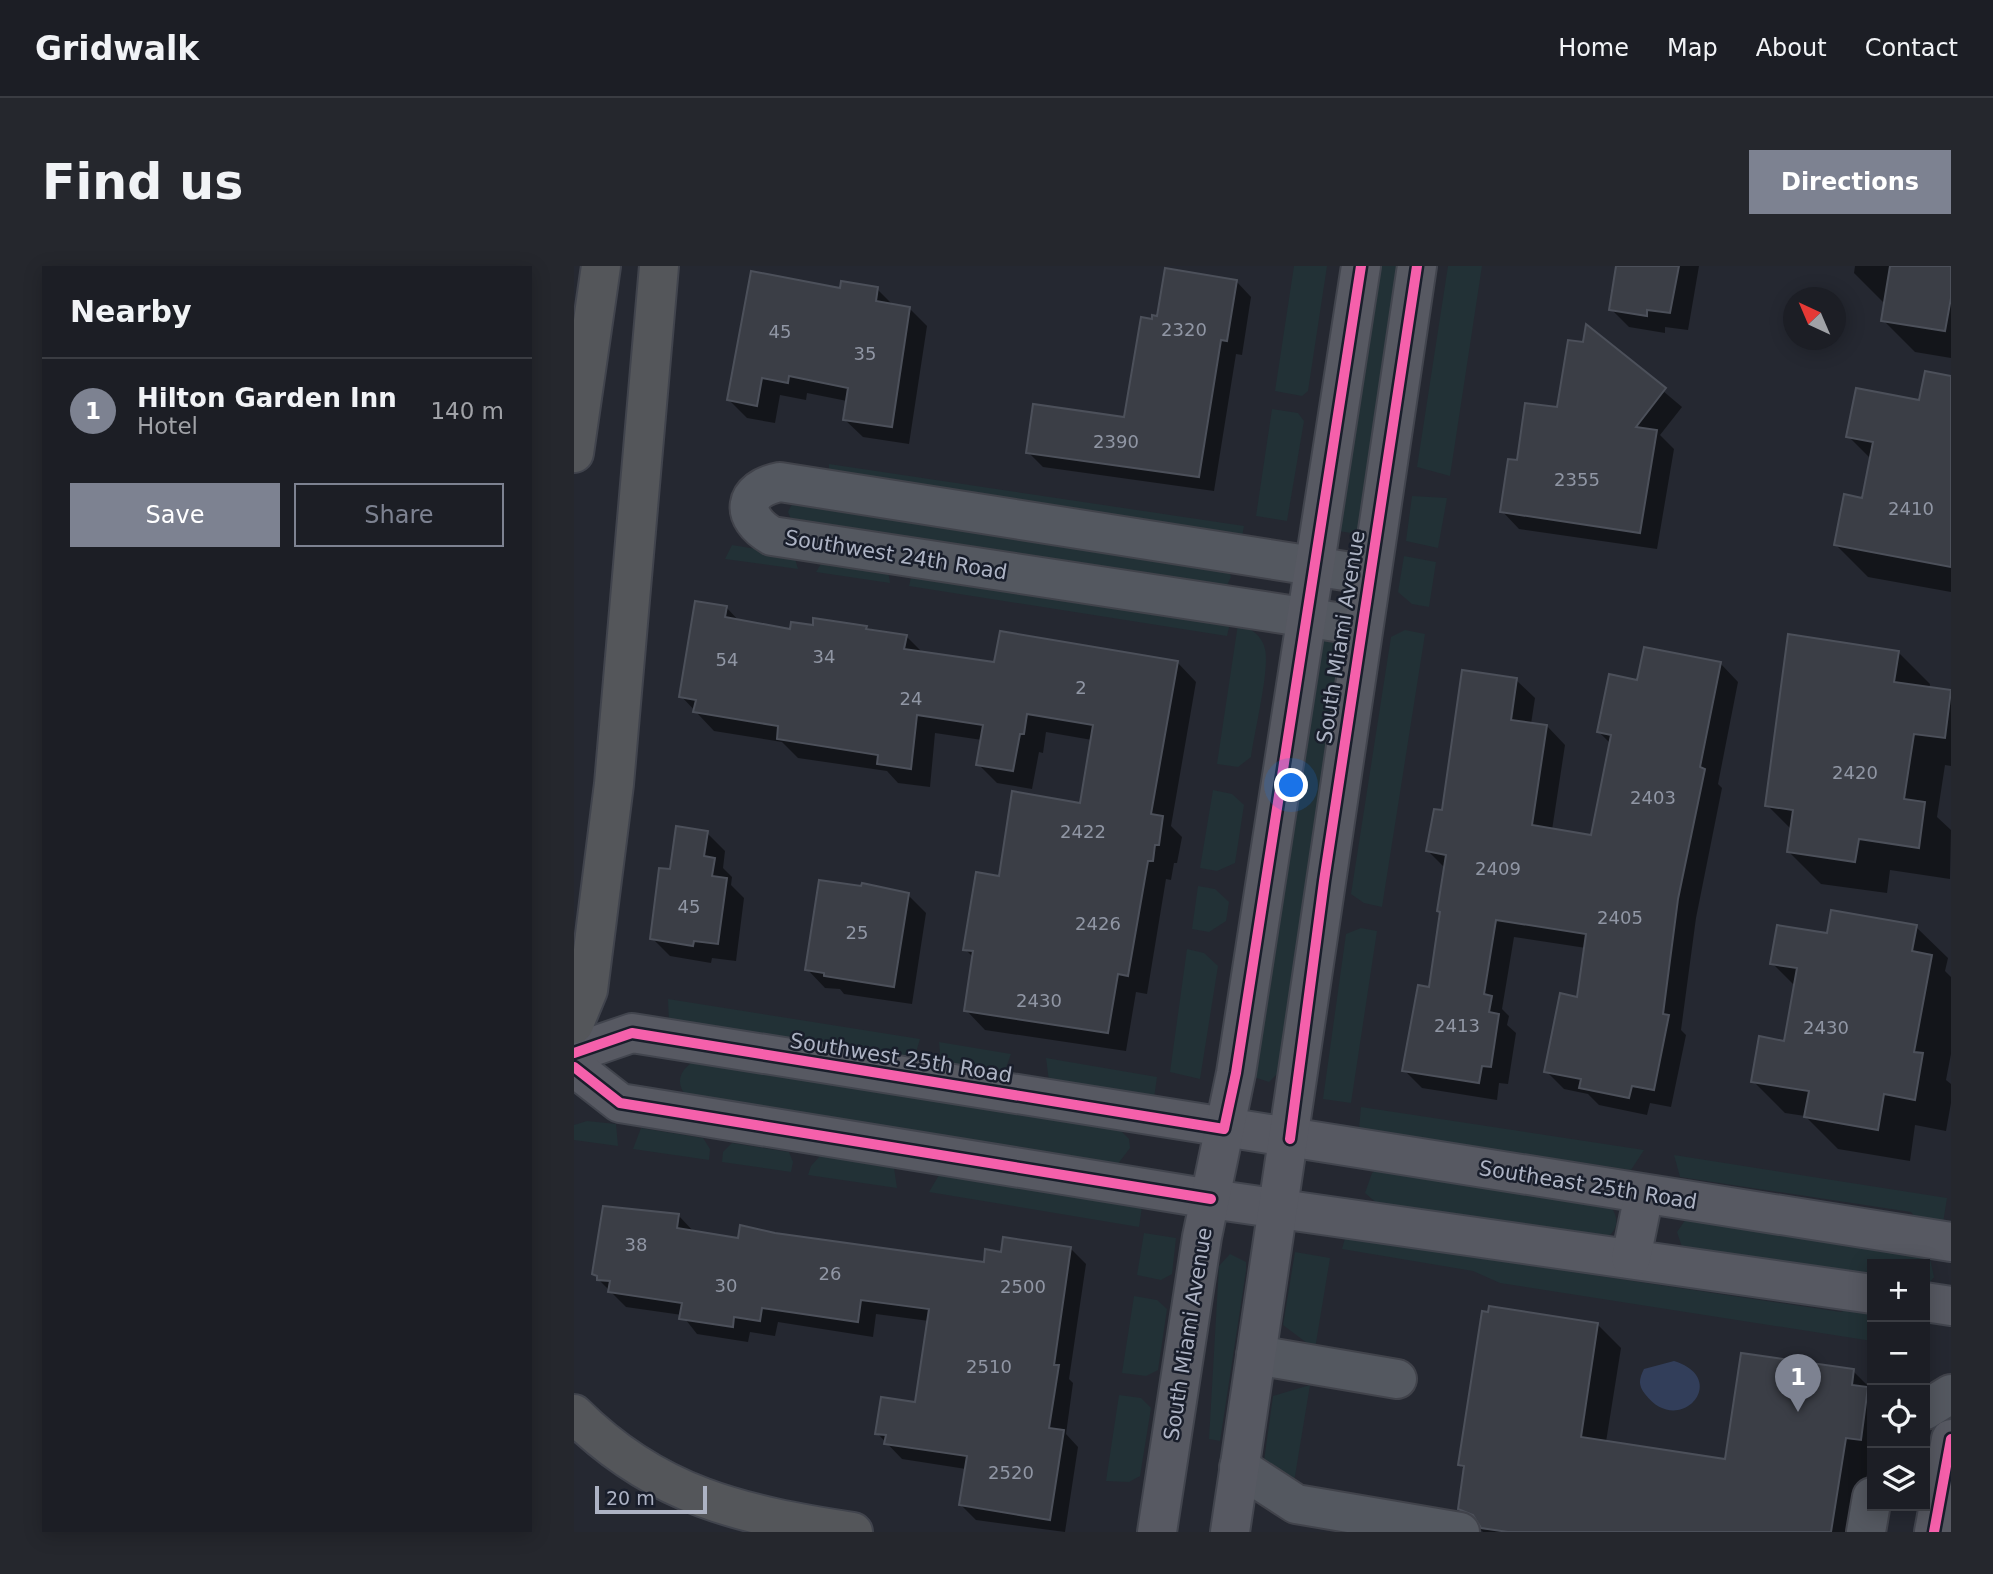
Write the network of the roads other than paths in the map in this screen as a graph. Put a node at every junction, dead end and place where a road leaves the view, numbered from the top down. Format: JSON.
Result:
{"nodes":[{"id":1,"x":601,"y":266,"type":"edge"},
{"id":2,"x":659,"y":266,"type":"edge"},
{"id":3,"x":1361,"y":266,"type":"edge"},
{"id":4,"x":1417,"y":266,"type":"edge"},
{"id":5,"x":574,"y":453,"type":"edge"},
{"id":6,"x":1314,"y":565,"type":"junction"},
{"id":7,"x":1370,"y":575,"type":"junction"},
{"id":8,"x":1306,"y":618,"type":"junction"},
{"id":9,"x":1362,"y":626,"type":"junction"},
{"id":10,"x":574,"y":1024,"type":"edge"},
{"id":11,"x":574,"y":1052,"type":"edge"},
{"id":12,"x":574,"y":1067,"type":"edge"},
{"id":13,"x":1224,"y":1129,"type":"junction"},
{"id":14,"x":1290,"y":1139,"type":"junction"},
{"id":15,"x":1644,"y":1194,"type":"junction"},
{"id":16,"x":1210,"y":1199,"type":"junction"},
{"id":17,"x":1279,"y":1208,"type":"junction"},
{"id":18,"x":1951,"y":1242,"type":"edge"},
{"id":19,"x":1632,"y":1258,"type":"junction"},
{"id":20,"x":1867,"y":1293,"type":"edge"},
{"id":21,"x":1930,"y":1303,"type":"edge"},
{"id":22,"x":1951,"y":1306,"type":"edge"},
{"id":23,"x":1256,"y":1356,"type":"junction"},
{"id":24,"x":1397,"y":1379,"type":"dead end"},
{"id":25,"x":1951,"y":1394,"type":"edge"},
{"id":26,"x":1930,"y":1407,"type":"edge"},
{"id":27,"x":574,"y":1414,"type":"edge"},
{"id":28,"x":1951,"y":1439,"type":"edge"},
{"id":29,"x":1239,"y":1468,"type":"junction"},
{"id":30,"x":1870,"y":1511,"type":"edge"},
{"id":31,"x":853,"y":1532,"type":"edge"},
{"id":32,"x":1157,"y":1532,"type":"edge"},
{"id":33,"x":1230,"y":1532,"type":"edge"},
{"id":34,"x":1460,"y":1532,"type":"edge"},
{"id":35,"x":1866,"y":1532,"type":"edge"},
{"id":36,"x":1934,"y":1532,"type":"edge"}],
"edges":[{"from":1,"to":5,"type":"highway"},
{"from":2,"to":10,"type":"highway"},
{"from":3,"to":6,"type":"main road","name":"South Miami Avenue"},
{"from":4,"to":7,"type":"main road","name":"South Miami Avenue"},
{"from":6,"to":7,"type":"street","name":"Southwest 24th Road"},
{"from":6,"to":8,"type":"main road","name":"South Miami Avenue"},
{"from":6,"to":8,"type":"street","name":"Southwest 24th Road"},
{"from":7,"to":9,"type":"main road","name":"South Miami Avenue"},
{"from":8,"to":9,"type":"street","name":"Southwest 24th Road"},
{"from":8,"to":13,"type":"main road","name":"South Miami Avenue"},
{"from":9,"to":14,"type":"main road","name":"South Miami Avenue"},
{"from":11,"to":13,"type":"main road","name":"Southwest 25th Road"},
{"from":12,"to":16,"type":"main road"},
{"from":13,"to":14,"type":"main road","name":"Southeast 25th Road"},
{"from":13,"to":16,"type":"main road","name":"South Miami Avenue"},
{"from":14,"to":15,"type":"main road","name":"Southeast 25th Road"},
{"from":14,"to":17,"type":"main road","name":"South Miami Avenue"},
{"from":15,"to":18,"type":"main road","name":"Southeast 25th Road"},
{"from":15,"to":19,"type":"main road"},
{"from":16,"to":17,"type":"main road"},
{"from":16,"to":32,"type":"main road","name":"South Miami Avenue"},
{"from":17,"to":19,"type":"main road"},
{"from":17,"to":23,"type":"main road","name":"South Miami Avenue"},
{"from":19,"to":20,"type":"main road"},
{"from":21,"to":22,"type":"main road"},
{"from":23,"to":24,"type":"street"},
{"from":23,"to":29,"type":"main road","name":"South Miami Avenue"},
{"from":25,"to":26,"type":"street"},
{"from":27,"to":31,"type":"highway"},
{"from":28,"to":36,"type":"main road"},
{"from":29,"to":33,"type":"main road","name":"South Miami Avenue"},
{"from":29,"to":34,"type":"street"},
{"from":30,"to":35,"type":"street"}]}
